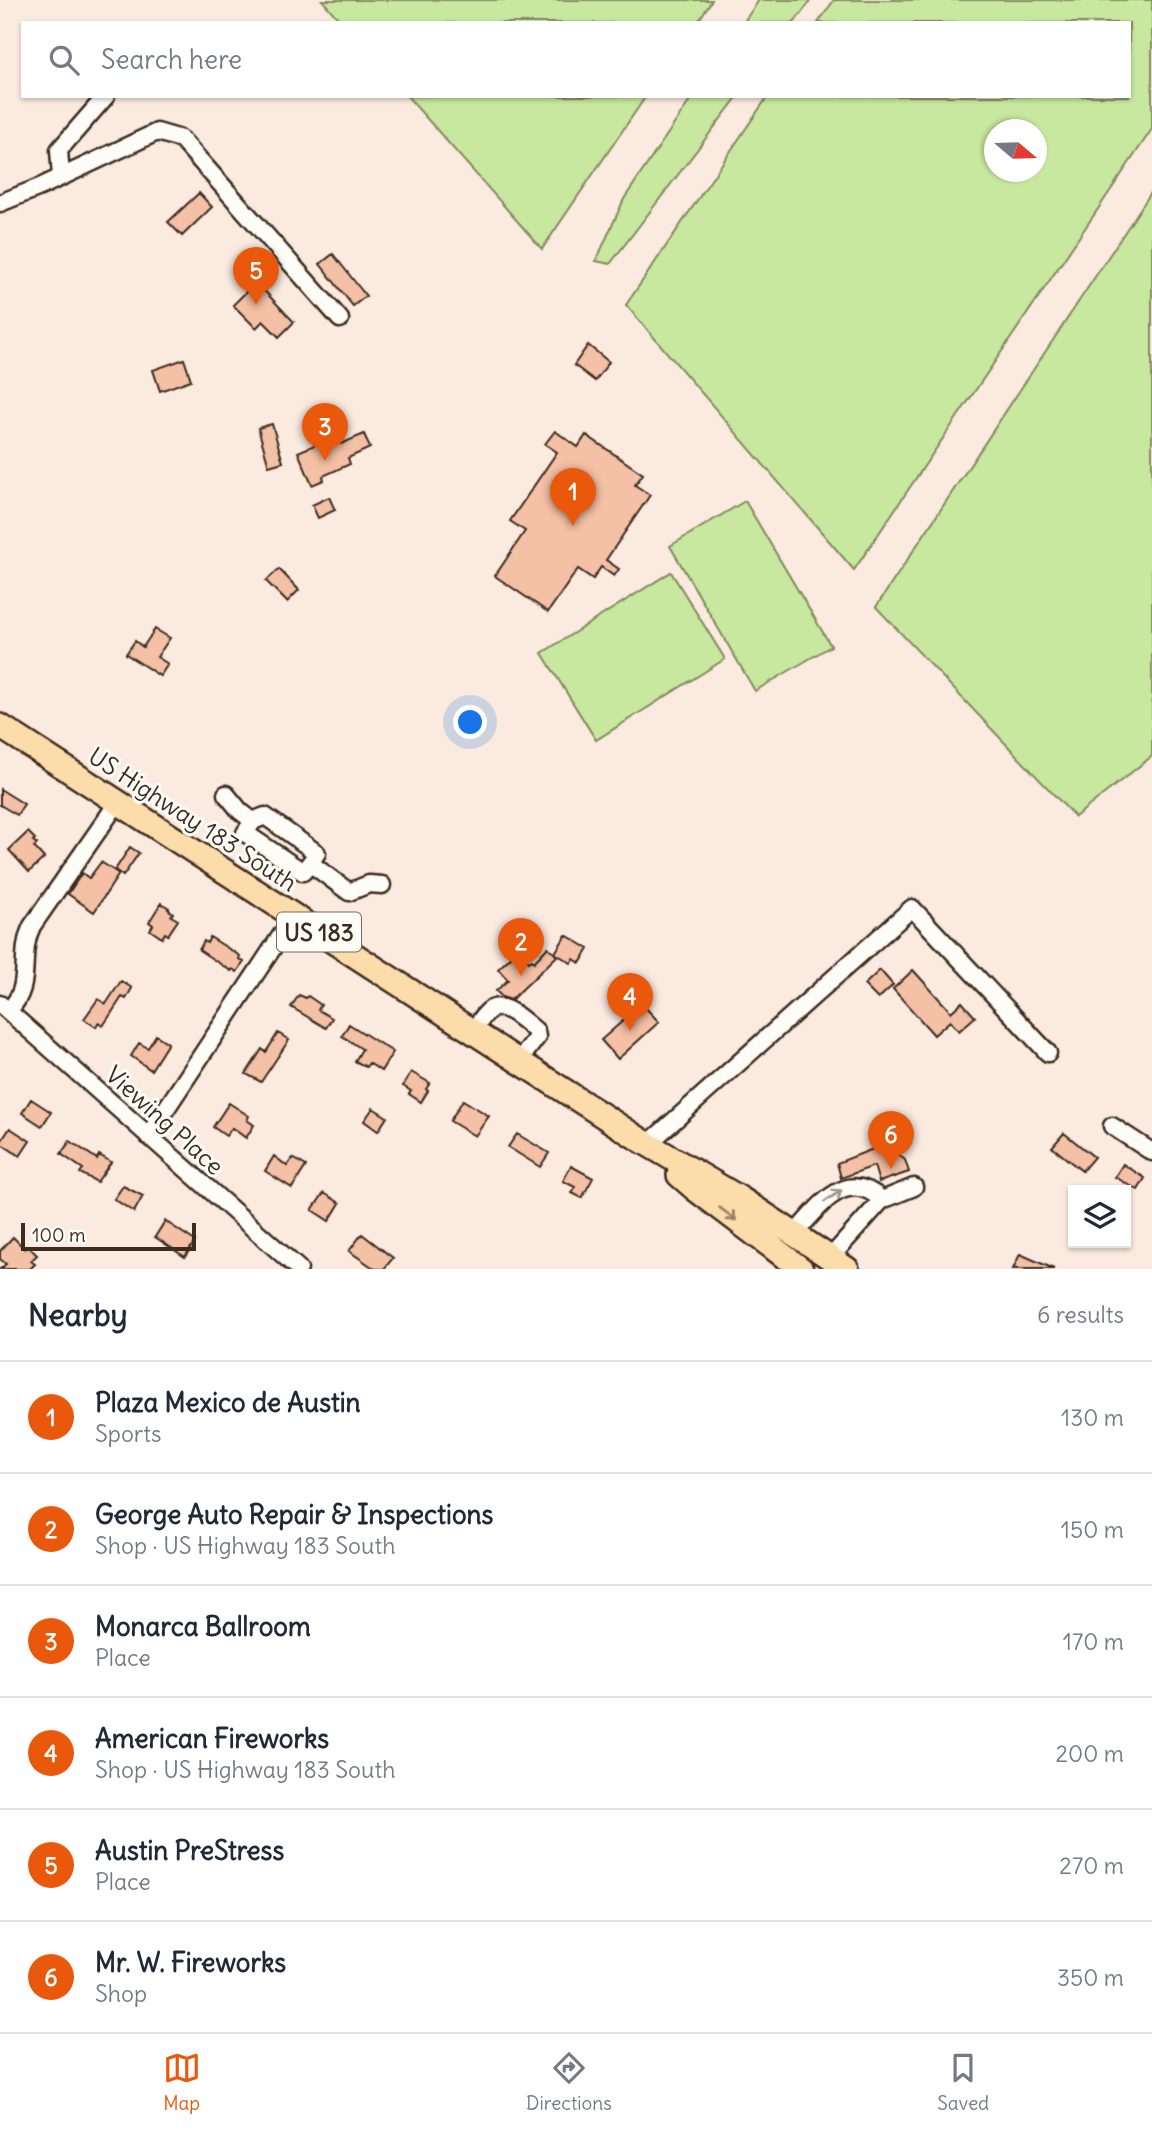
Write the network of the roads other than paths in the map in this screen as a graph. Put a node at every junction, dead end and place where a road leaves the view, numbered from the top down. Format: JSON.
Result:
{"nodes":[{"id":1,"x":104,"y":98,"type":"edge"},
{"id":2,"x":61,"y":177,"type":"junction"},
{"id":3,"x":0,"y":203,"type":"edge"},
{"id":4,"x":340,"y":319,"type":"dead end"},
{"id":5,"x":0,"y":726,"type":"edge"},
{"id":6,"x":226,"y":794,"type":"dead end"},
{"id":7,"x":118,"y":802,"type":"junction"},
{"id":8,"x":253,"y":821,"type":"junction"},
{"id":9,"x":310,"y":863,"type":"junction"},
{"id":10,"x":382,"y":885,"type":"dead end"},
{"id":11,"x":294,"y":916,"type":"junction"},
{"id":12,"x":4,"y":1007,"type":"edge"},
{"id":13,"x":473,"y":1032,"type":"junction"},
{"id":14,"x":1048,"y":1053,"type":"dead end"},
{"id":15,"x":519,"y":1061,"type":"junction"},
{"id":16,"x":1112,"y":1125,"type":"dead end"},
{"id":17,"x":148,"y":1136,"type":"junction"},
{"id":18,"x":644,"y":1141,"type":"junction"},
{"id":19,"x":1152,"y":1152,"type":"edge"},
{"id":20,"x":914,"y":1187,"type":"dead end"},
{"id":21,"x":882,"y":1200,"type":"junction"},
{"id":22,"x":794,"y":1234,"type":"junction"},
{"id":23,"x":839,"y":1263,"type":"edge"},
{"id":24,"x":299,"y":1269,"type":"edge"},
{"id":25,"x":801,"y":1269,"type":"edge"}],
"edges":[{"from":1,"to":2,"type":"street"},
{"from":2,"to":3,"type":"street"},
{"from":2,"to":4,"type":"street"},
{"from":5,"to":7,"type":"highway","name":"US Highway 183 South","number":"US 183"},
{"from":6,"to":8,"type":"street"},
{"from":7,"to":11,"type":"highway","name":"US Highway 183 South","number":"US 183"},
{"from":7,"to":12,"type":"street"},
{"from":8,"to":9,"type":"street"},
{"from":8,"to":9,"type":"street"},
{"from":9,"to":10,"type":"street"},
{"from":11,"to":13,"type":"highway","name":"US Highway 183 South","number":"US 183"},
{"from":11,"to":17,"type":"street"},
{"from":12,"to":17,"type":"street","name":"Viewing Place"},
{"from":13,"to":15,"type":"highway","name":"US Highway 183 South","number":"US 183"},
{"from":13,"to":15,"type":"street"},
{"from":14,"to":18,"type":"street"},
{"from":15,"to":18,"type":"highway","name":"US Highway 183 South","number":"US 183"},
{"from":16,"to":19,"type":"street"},
{"from":17,"to":24,"type":"street","name":"Viewing Place"},
{"from":18,"to":22,"type":"highway","name":"US Highway 183 South","number":"US 183"},
{"from":18,"to":25,"type":"highway","name":"US Highway 183 South","number":"US 183","one_way":true},
{"from":20,"to":21,"type":"street"},
{"from":22,"to":21,"type":"street","one_way":true},
{"from":21,"to":23,"type":"street"},
{"from":22,"to":23,"type":"highway","name":"US Highway 183 South","number":"US 183"}]}
